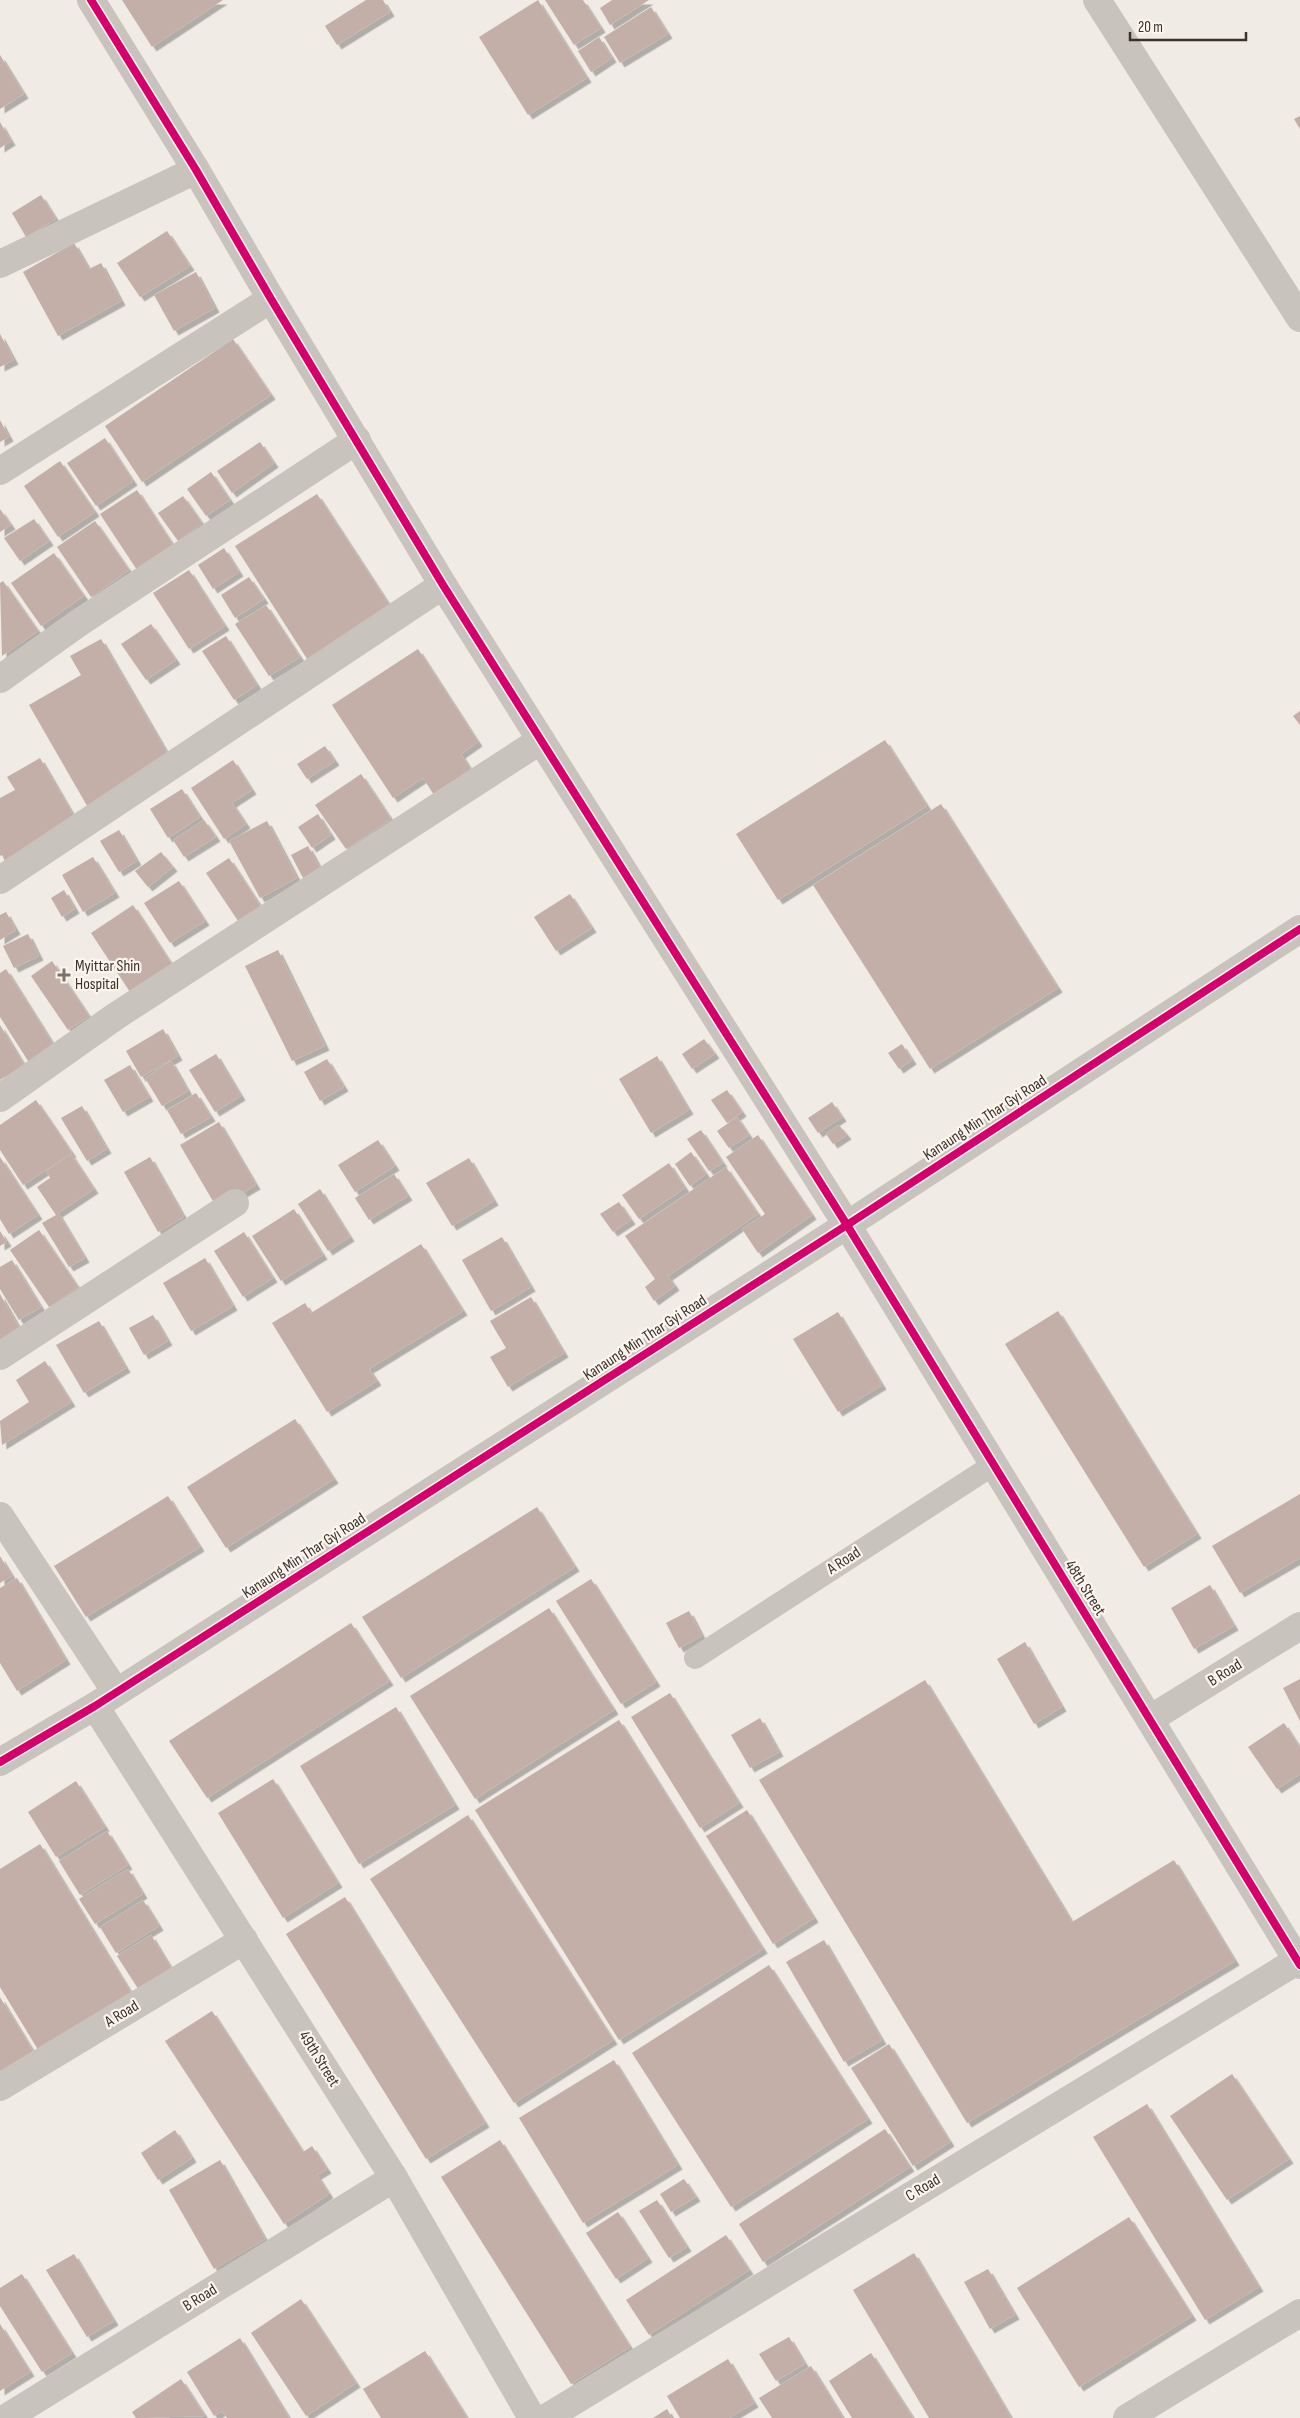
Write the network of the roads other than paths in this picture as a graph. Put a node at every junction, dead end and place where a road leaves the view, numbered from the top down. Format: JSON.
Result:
{"nodes":[{"id":1,"x":91,"y":0,"type":"edge"},
{"id":2,"x":1097,"y":0,"type":"edge"},
{"id":3,"x":196,"y":170,"type":"junction"},
{"id":4,"x":0,"y":264,"type":"edge"},
{"id":5,"x":271,"y":299,"type":"junction"},
{"id":6,"x":1300,"y":318,"type":"edge"},
{"id":7,"x":357,"y":440,"type":"junction"},
{"id":8,"x":0,"y":471,"type":"edge"},
{"id":9,"x":443,"y":585,"type":"junction"},
{"id":10,"x":0,"y":679,"type":"edge"},
{"id":11,"x":540,"y":740,"type":"junction"},
{"id":12,"x":0,"y":880,"type":"edge"},
{"id":13,"x":1300,"y":929,"type":"edge"},
{"id":14,"x":0,"y":1098,"type":"edge"},
{"id":15,"x":235,"y":1203,"type":"dead end"},
{"id":16,"x":847,"y":1225,"type":"junction"},
{"id":17,"x":0,"y":1356,"type":"edge"},
{"id":18,"x":993,"y":1465,"type":"junction"},
{"id":19,"x":0,"y":1516,"type":"edge"},
{"id":20,"x":1300,"y":1626,"type":"edge"},
{"id":21,"x":695,"y":1658,"type":"dead end"},
{"id":22,"x":105,"y":1699,"type":"junction"},
{"id":23,"x":1150,"y":1719,"type":"junction"},
{"id":24,"x":0,"y":1762,"type":"edge"},
{"id":25,"x":244,"y":1940,"type":"junction"},
{"id":26,"x":1299,"y":1962,"type":"edge"},
{"id":27,"x":0,"y":2087,"type":"edge"},
{"id":28,"x":394,"y":2178,"type":"junction"},
{"id":29,"x":1300,"y":2313,"type":"edge"},
{"id":30,"x":6,"y":2418,"type":"edge"},
{"id":31,"x":532,"y":2418,"type":"edge"},
{"id":32,"x":546,"y":2418,"type":"edge"},
{"id":33,"x":1127,"y":2418,"type":"edge"}],
"edges":[{"from":1,"to":3,"type":"street","name":"48th Street"},
{"from":2,"to":6,"type":"street"},
{"from":3,"to":4,"type":"street"},
{"from":3,"to":5,"type":"street","name":"48th Street"},
{"from":5,"to":7,"type":"street","name":"48th Street"},
{"from":5,"to":8,"type":"street"},
{"from":7,"to":9,"type":"street","name":"48th Street"},
{"from":7,"to":10,"type":"street"},
{"from":9,"to":11,"type":"street","name":"48th Street"},
{"from":9,"to":12,"type":"street"},
{"from":11,"to":14,"type":"street"},
{"from":11,"to":16,"type":"street","name":"48th Street"},
{"from":13,"to":16,"type":"street","name":"Kanaung Min Thar Gyi Road"},
{"from":15,"to":17,"type":"street"},
{"from":16,"to":18,"type":"street","name":"48th Street"},
{"from":16,"to":22,"type":"street","name":"Kanaung Min Thar Gyi Road"},
{"from":18,"to":21,"type":"lane","name":"A Road"},
{"from":18,"to":23,"type":"street","name":"48th Street"},
{"from":19,"to":22,"type":"street","name":"49th Street"},
{"from":20,"to":23,"type":"street","name":"B Road"},
{"from":22,"to":24,"type":"street","name":"Kanaung Min Thar Gyi Road"},
{"from":22,"to":25,"type":"street","name":"49th Street"},
{"from":23,"to":26,"type":"street","name":"48th Street"},
{"from":25,"to":27,"type":"street","name":"A Road"},
{"from":25,"to":28,"type":"street","name":"49th Street"},
{"from":26,"to":32,"type":"street","name":"C Road"},
{"from":28,"to":30,"type":"street","name":"B Road"},
{"from":28,"to":31,"type":"street","name":"49th Street"},
{"from":29,"to":33,"type":"street"}]}
